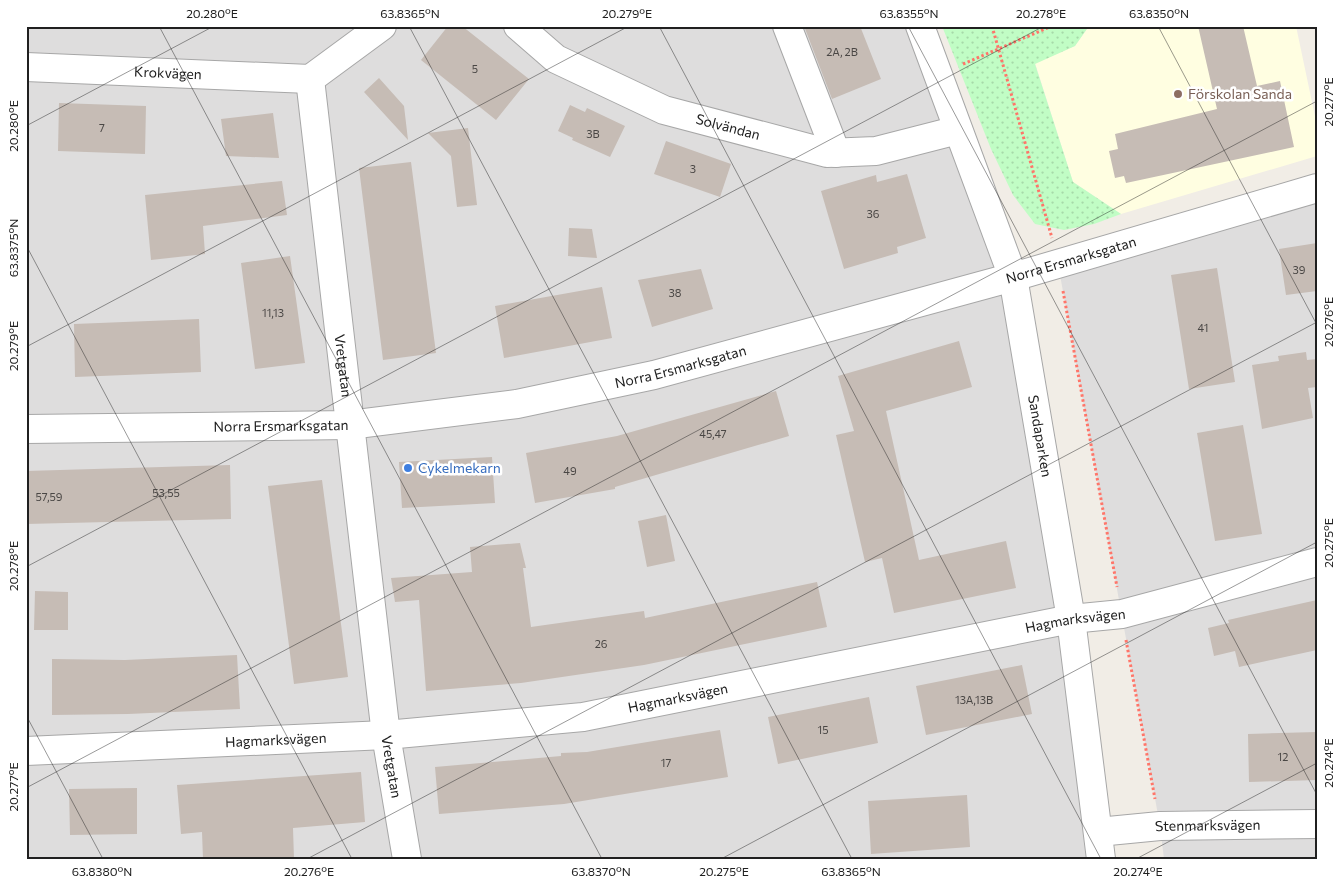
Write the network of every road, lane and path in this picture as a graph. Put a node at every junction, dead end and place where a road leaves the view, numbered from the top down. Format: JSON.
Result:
{"nodes":[{"id":1,"x":382,"y":26,"type":"edge"},
{"id":2,"x":518,"y":26,"type":"edge"},
{"id":3,"x":788,"y":26,"type":"edge"},
{"id":4,"x":920,"y":26,"type":"edge"},
{"id":5,"x":992,"y":26,"type":"edge"},
{"id":6,"x":1052,"y":26,"type":"edge"},
{"id":7,"x":1000,"y":48,"type":"junction"},
{"id":8,"x":26,"y":67,"type":"edge"},
{"id":9,"x":938,"y":76,"type":"junction"},
{"id":10,"x":310,"y":79,"type":"junction"},
{"id":11,"x":958,"y":130,"type":"junction"},
{"id":12,"x":836,"y":153,"type":"junction"},
{"id":13,"x":1317,"y":188,"type":"edge"},
{"id":14,"x":1058,"y":264,"type":"junction"},
{"id":15,"x":1013,"y":277,"type":"junction"},
{"id":16,"x":349,"y":426,"type":"junction"},
{"id":17,"x":26,"y":429,"type":"edge"},
{"id":18,"x":1317,"y":562,"type":"edge"},
{"id":19,"x":1122,"y":614,"type":"junction"},
{"id":20,"x":1072,"y":619,"type":"junction"},
{"id":21,"x":386,"y":736,"type":"junction"},
{"id":22,"x":26,"y":751,"type":"edge"},
{"id":23,"x":1317,"y":824,"type":"edge"},
{"id":24,"x":1160,"y":826,"type":"junction"},
{"id":25,"x":1098,"y":832,"type":"junction"},
{"id":26,"x":407,"y":859,"type":"edge"},
{"id":27,"x":1101,"y":859,"type":"edge"}],
"edges":[{"from":1,"to":10,"type":"street"},
{"from":2,"to":12,"type":"street","name":"Solvändan"},
{"from":3,"to":12,"type":"street"},
{"from":4,"to":9,"type":"street","name":"Sandaparken"},
{"from":5,"to":7,"type":"path"},
{"from":6,"to":7,"type":"path"},
{"from":7,"to":9,"type":"path"},
{"from":7,"to":14,"type":"path"},
{"from":8,"to":10,"type":"street","name":"Krokvägen"},
{"from":9,"to":11,"type":"street","name":"Sandaparken"},
{"from":10,"to":16,"type":"street","name":"Vretgatan"},
{"from":11,"to":12,"type":"street","name":"Solvändan"},
{"from":11,"to":15,"type":"street","name":"Sandaparken"},
{"from":13,"to":14,"type":"street","name":"Norra Ersmarksgatan"},
{"from":14,"to":15,"type":"street","name":"Norra Ersmarksgatan"},
{"from":14,"to":19,"type":"path"},
{"from":15,"to":16,"type":"street","name":"Norra Ersmarksgatan"},
{"from":15,"to":20,"type":"street","name":"Sandaparken"},
{"from":16,"to":17,"type":"street","name":"Norra Ersmarksgatan"},
{"from":16,"to":21,"type":"street","name":"Vretgatan"},
{"from":18,"to":19,"type":"street","name":"Hagmarksvägen"},
{"from":19,"to":20,"type":"street","name":"Hagmarksvägen"},
{"from":19,"to":24,"type":"path"},
{"from":20,"to":21,"type":"street","name":"Hagmarksvägen"},
{"from":20,"to":25,"type":"street","name":"Sandaparken"},
{"from":21,"to":22,"type":"street","name":"Hagmarksvägen"},
{"from":21,"to":26,"type":"street","name":"Vretgatan"},
{"from":23,"to":24,"type":"street","name":"Stenmarksvägen"},
{"from":24,"to":25,"type":"street","name":"Stenmarksvägen"},
{"from":25,"to":27,"type":"street","name":"Sandaparken"}]}
